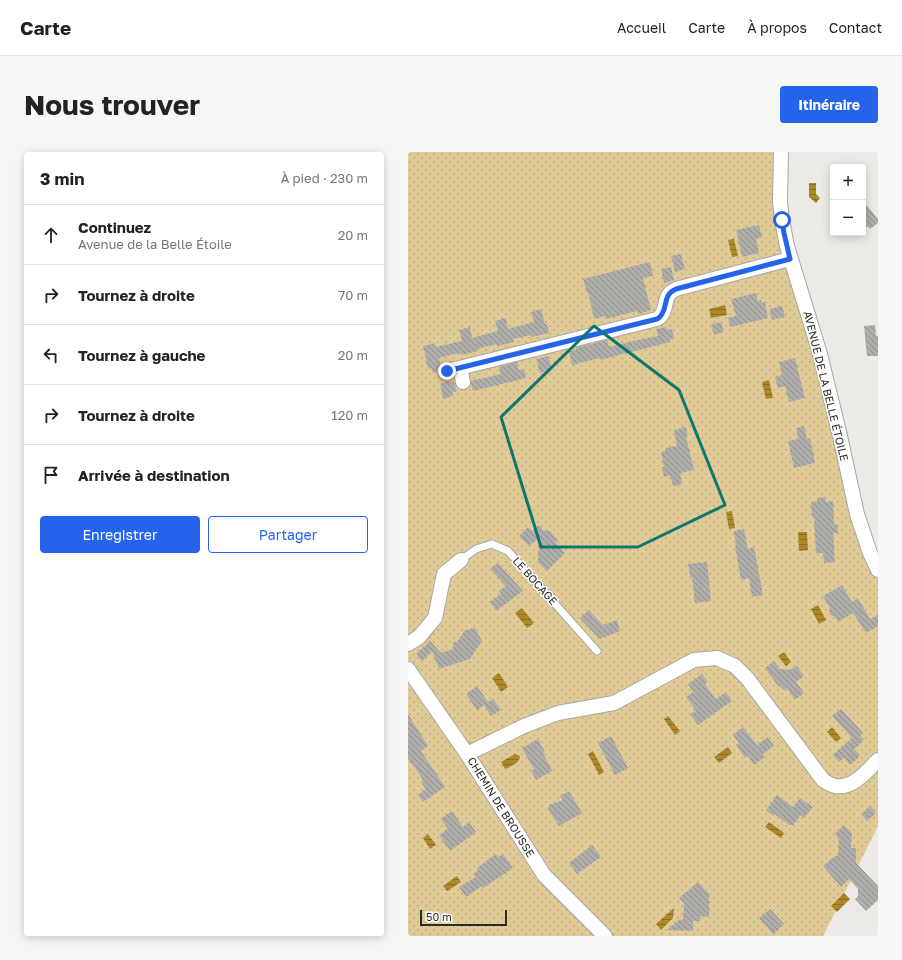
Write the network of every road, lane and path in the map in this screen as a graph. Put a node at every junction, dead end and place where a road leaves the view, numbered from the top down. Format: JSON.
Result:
{"nodes":[{"id":1,"x":781,"y":152,"type":"edge"},
{"id":2,"x":790,"y":259,"type":"junction"},
{"id":3,"x":456,"y":374,"type":"dead end"},
{"id":4,"x":461,"y":560,"type":"joint"},
{"id":5,"x":878,"y":570,"type":"edge"},
{"id":6,"x":408,"y":644,"type":"edge"},
{"id":7,"x":597,"y":651,"type":"dead end"},
{"id":8,"x":408,"y":670,"type":"edge"},
{"id":9,"x":467,"y":754,"type":"junction"},
{"id":10,"x":878,"y":760,"type":"edge"},
{"id":11,"x":605,"y":936,"type":"edge"}],
"edges":[{"from":1,"to":2,"type":"street","name":"AVENUE DE LA BELLE ÉTOILE"},
{"from":2,"to":3,"type":"street"},
{"from":2,"to":5,"type":"street","name":"AVENUE DE LA BELLE ÉTOILE"},
{"from":4,"to":6,"type":"street"},
{"from":4,"to":7,"type":"lane","name":"LE BOCAGE"},
{"from":8,"to":9,"type":"street","name":"CHEMIN DE BROUSSE"},
{"from":9,"to":10,"type":"street"},
{"from":9,"to":11,"type":"street","name":"CHEMIN DE BROUSSE"}]}
